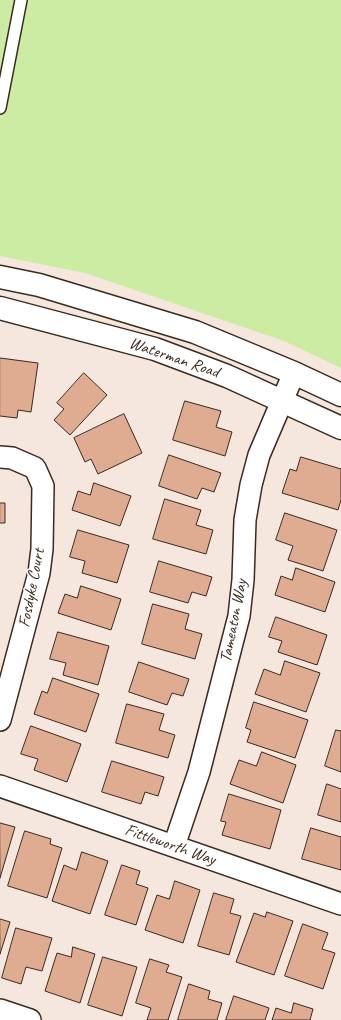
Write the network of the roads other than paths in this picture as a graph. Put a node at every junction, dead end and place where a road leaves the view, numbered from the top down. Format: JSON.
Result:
{"nodes":[{"id":1,"x":22,"y":0,"type":"edge"},
{"id":2,"x":0,"y":108,"type":"edge"},
{"id":3,"x":0,"y":277,"type":"edge"},
{"id":4,"x":0,"y":308,"type":"edge"},
{"id":5,"x":294,"y":373,"type":"junction"},
{"id":6,"x":341,"y":395,"type":"edge"},
{"id":7,"x":282,"y":401,"type":"junction"},
{"id":8,"x":341,"y":428,"type":"edge"},
{"id":9,"x":0,"y":457,"type":"edge"},
{"id":10,"x":0,"y":720,"type":"edge"},
{"id":11,"x":0,"y":786,"type":"edge"},
{"id":12,"x":174,"y":846,"type":"junction"},
{"id":13,"x":341,"y":904,"type":"edge"},
{"id":14,"x":0,"y":1010,"type":"edge"},
{"id":15,"x":30,"y":1020,"type":"edge"}],
"edges":[{"from":1,"to":2,"type":"lane"},
{"from":3,"to":5,"type":"street","name":"Waterman Road"},
{"from":4,"to":7,"type":"street","name":"Waterman Road"},
{"from":5,"to":6,"type":"street","name":"Waterman Road"},
{"from":5,"to":7,"type":"street","name":"Tameaton Way"},
{"from":7,"to":8,"type":"street","name":"Waterman Road"},
{"from":7,"to":12,"type":"street","name":"Tameaton Way"},
{"from":9,"to":10,"type":"street","name":"Fosdyke Court"},
{"from":11,"to":12,"type":"street","name":"Fittleworth Way"},
{"from":12,"to":13,"type":"street","name":"Fittleworth Way"},
{"from":14,"to":15,"type":"street"}]}
